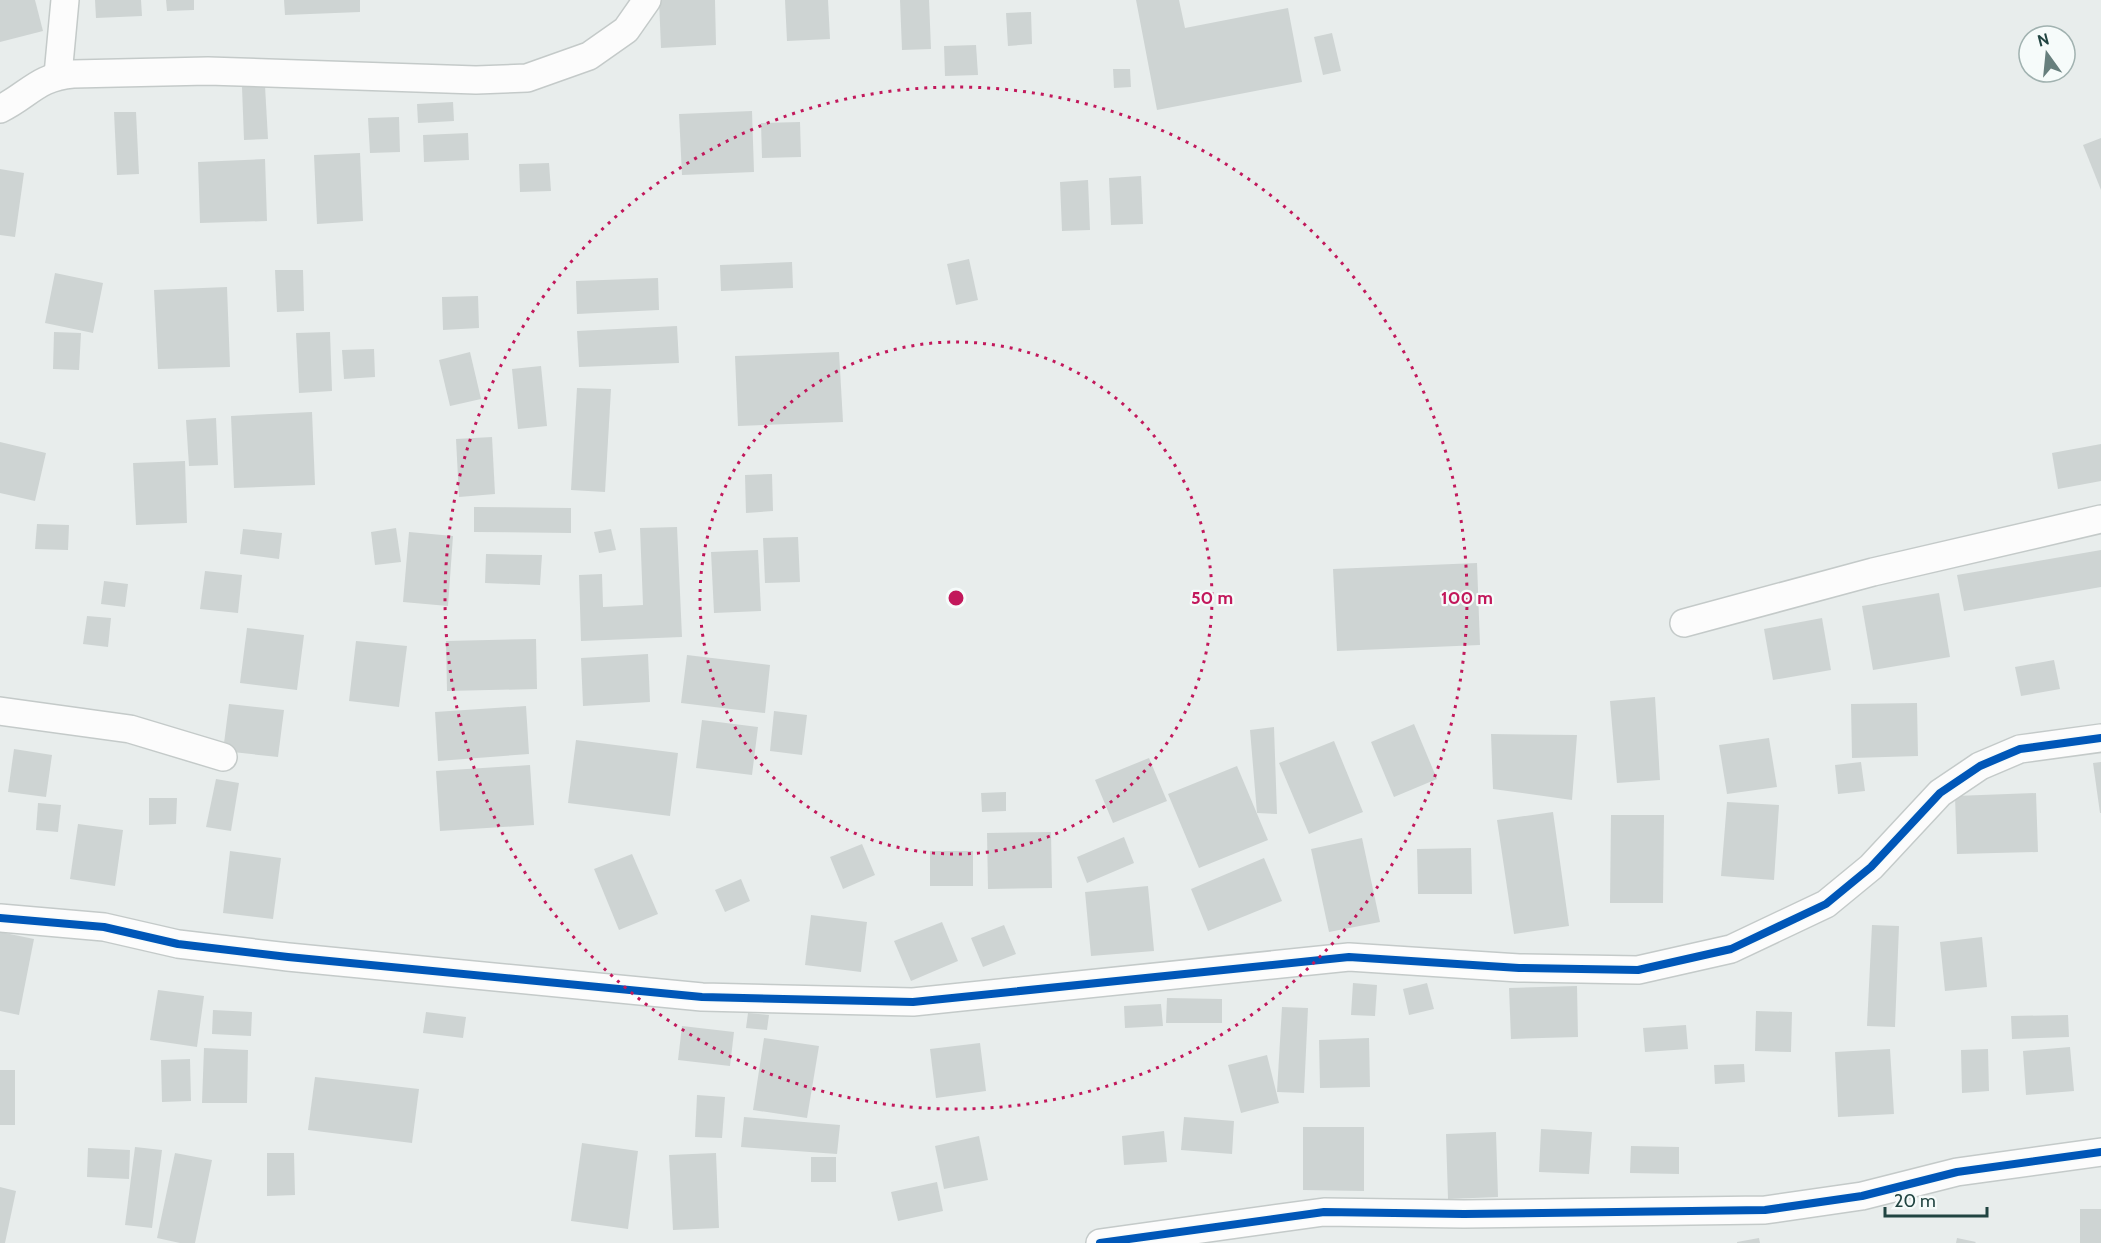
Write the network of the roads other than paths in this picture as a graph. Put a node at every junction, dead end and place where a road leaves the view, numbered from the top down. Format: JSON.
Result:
{"nodes":[{"id":1,"x":65,"y":0,"type":"edge"},
{"id":2,"x":647,"y":0,"type":"edge"},
{"id":3,"x":58,"y":75,"type":"junction"},
{"id":4,"x":0,"y":109,"type":"edge"},
{"id":5,"x":2101,"y":519,"type":"edge"},
{"id":6,"x":1684,"y":623,"type":"dead end"},
{"id":7,"x":0,"y":711,"type":"edge"},
{"id":8,"x":2101,"y":738,"type":"edge"},
{"id":9,"x":223,"y":757,"type":"dead end"},
{"id":10,"x":0,"y":918,"type":"edge"},
{"id":11,"x":2101,"y":1152,"type":"edge"},
{"id":12,"x":1100,"y":1243,"type":"edge"}],
"edges":[{"from":1,"to":3,"type":"street"},
{"from":2,"to":3,"type":"street"},
{"from":3,"to":4,"type":"street"},
{"from":5,"to":6,"type":"street"},
{"from":7,"to":9,"type":"street"},
{"from":8,"to":10,"type":"street"},
{"from":11,"to":12,"type":"street"}]}
